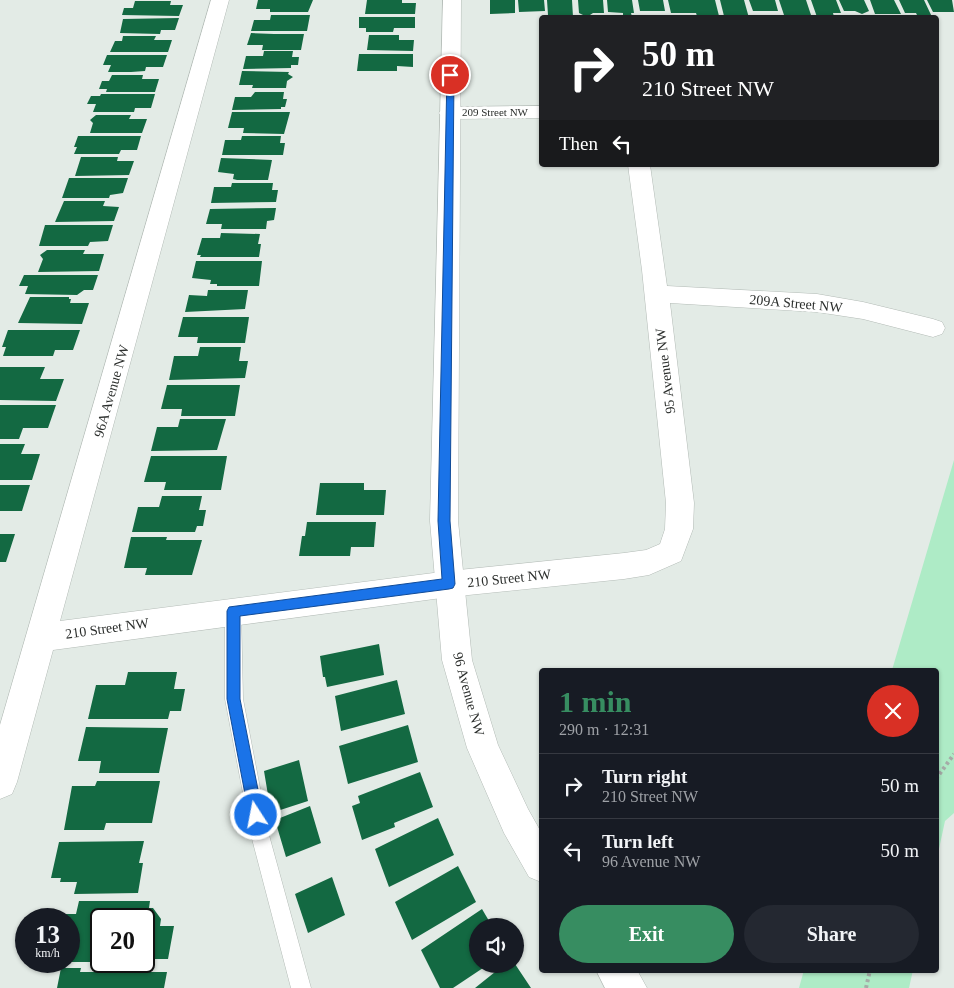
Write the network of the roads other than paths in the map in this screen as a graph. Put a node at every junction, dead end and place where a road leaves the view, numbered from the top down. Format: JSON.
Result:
{"nodes":[{"id":1,"x":220,"y":0,"type":"edge"},
{"id":2,"x":452,"y":0,"type":"edge"},
{"id":3,"x":539,"y":112,"type":"edge"},
{"id":4,"x":449,"y":113,"type":"junction"},
{"id":5,"x":639,"y":167,"type":"edge"},
{"id":6,"x":656,"y":294,"type":"junction"},
{"id":7,"x":933,"y":328,"type":"dead end"},
{"id":8,"x":649,"y":562,"type":"joint"},
{"id":9,"x":449,"y":584,"type":"junction"},
{"id":10,"x":234,"y":611,"type":"junction"},
{"id":11,"x":42,"y":637,"type":"junction"},
{"id":12,"x":0,"y":782,"type":"edge"},
{"id":13,"x":539,"y":862,"type":"edge"},
{"id":14,"x":616,"y":973,"type":"edge"},
{"id":15,"x":301,"y":988,"type":"edge"},
{"id":16,"x":628,"y":988,"type":"edge"}],
"edges":[{"from":1,"to":11,"type":"street","name":"96A Avenue NW"},
{"from":2,"to":4,"type":"street","name":"96 Avenue NW"},
{"from":3,"to":4,"type":"street","name":"209 Street NW"},
{"from":4,"to":9,"type":"street","name":"96 Avenue NW"},
{"from":5,"to":6,"type":"street","name":"95 Avenue NW"},
{"from":6,"to":7,"type":"street","name":"209A Street NW"},
{"from":6,"to":8,"type":"street","name":"95 Avenue NW"},
{"from":8,"to":9,"type":"street","name":"210 Street NW"},
{"from":9,"to":10,"type":"street","name":"210 Street NW"},
{"from":9,"to":13,"type":"street","name":"96 Avenue NW"},
{"from":10,"to":11,"type":"street","name":"210 Street NW"},
{"from":10,"to":15,"type":"lane"},
{"from":11,"to":12,"type":"street","name":"96A Avenue NW"},
{"from":14,"to":16,"type":"street"}]}
